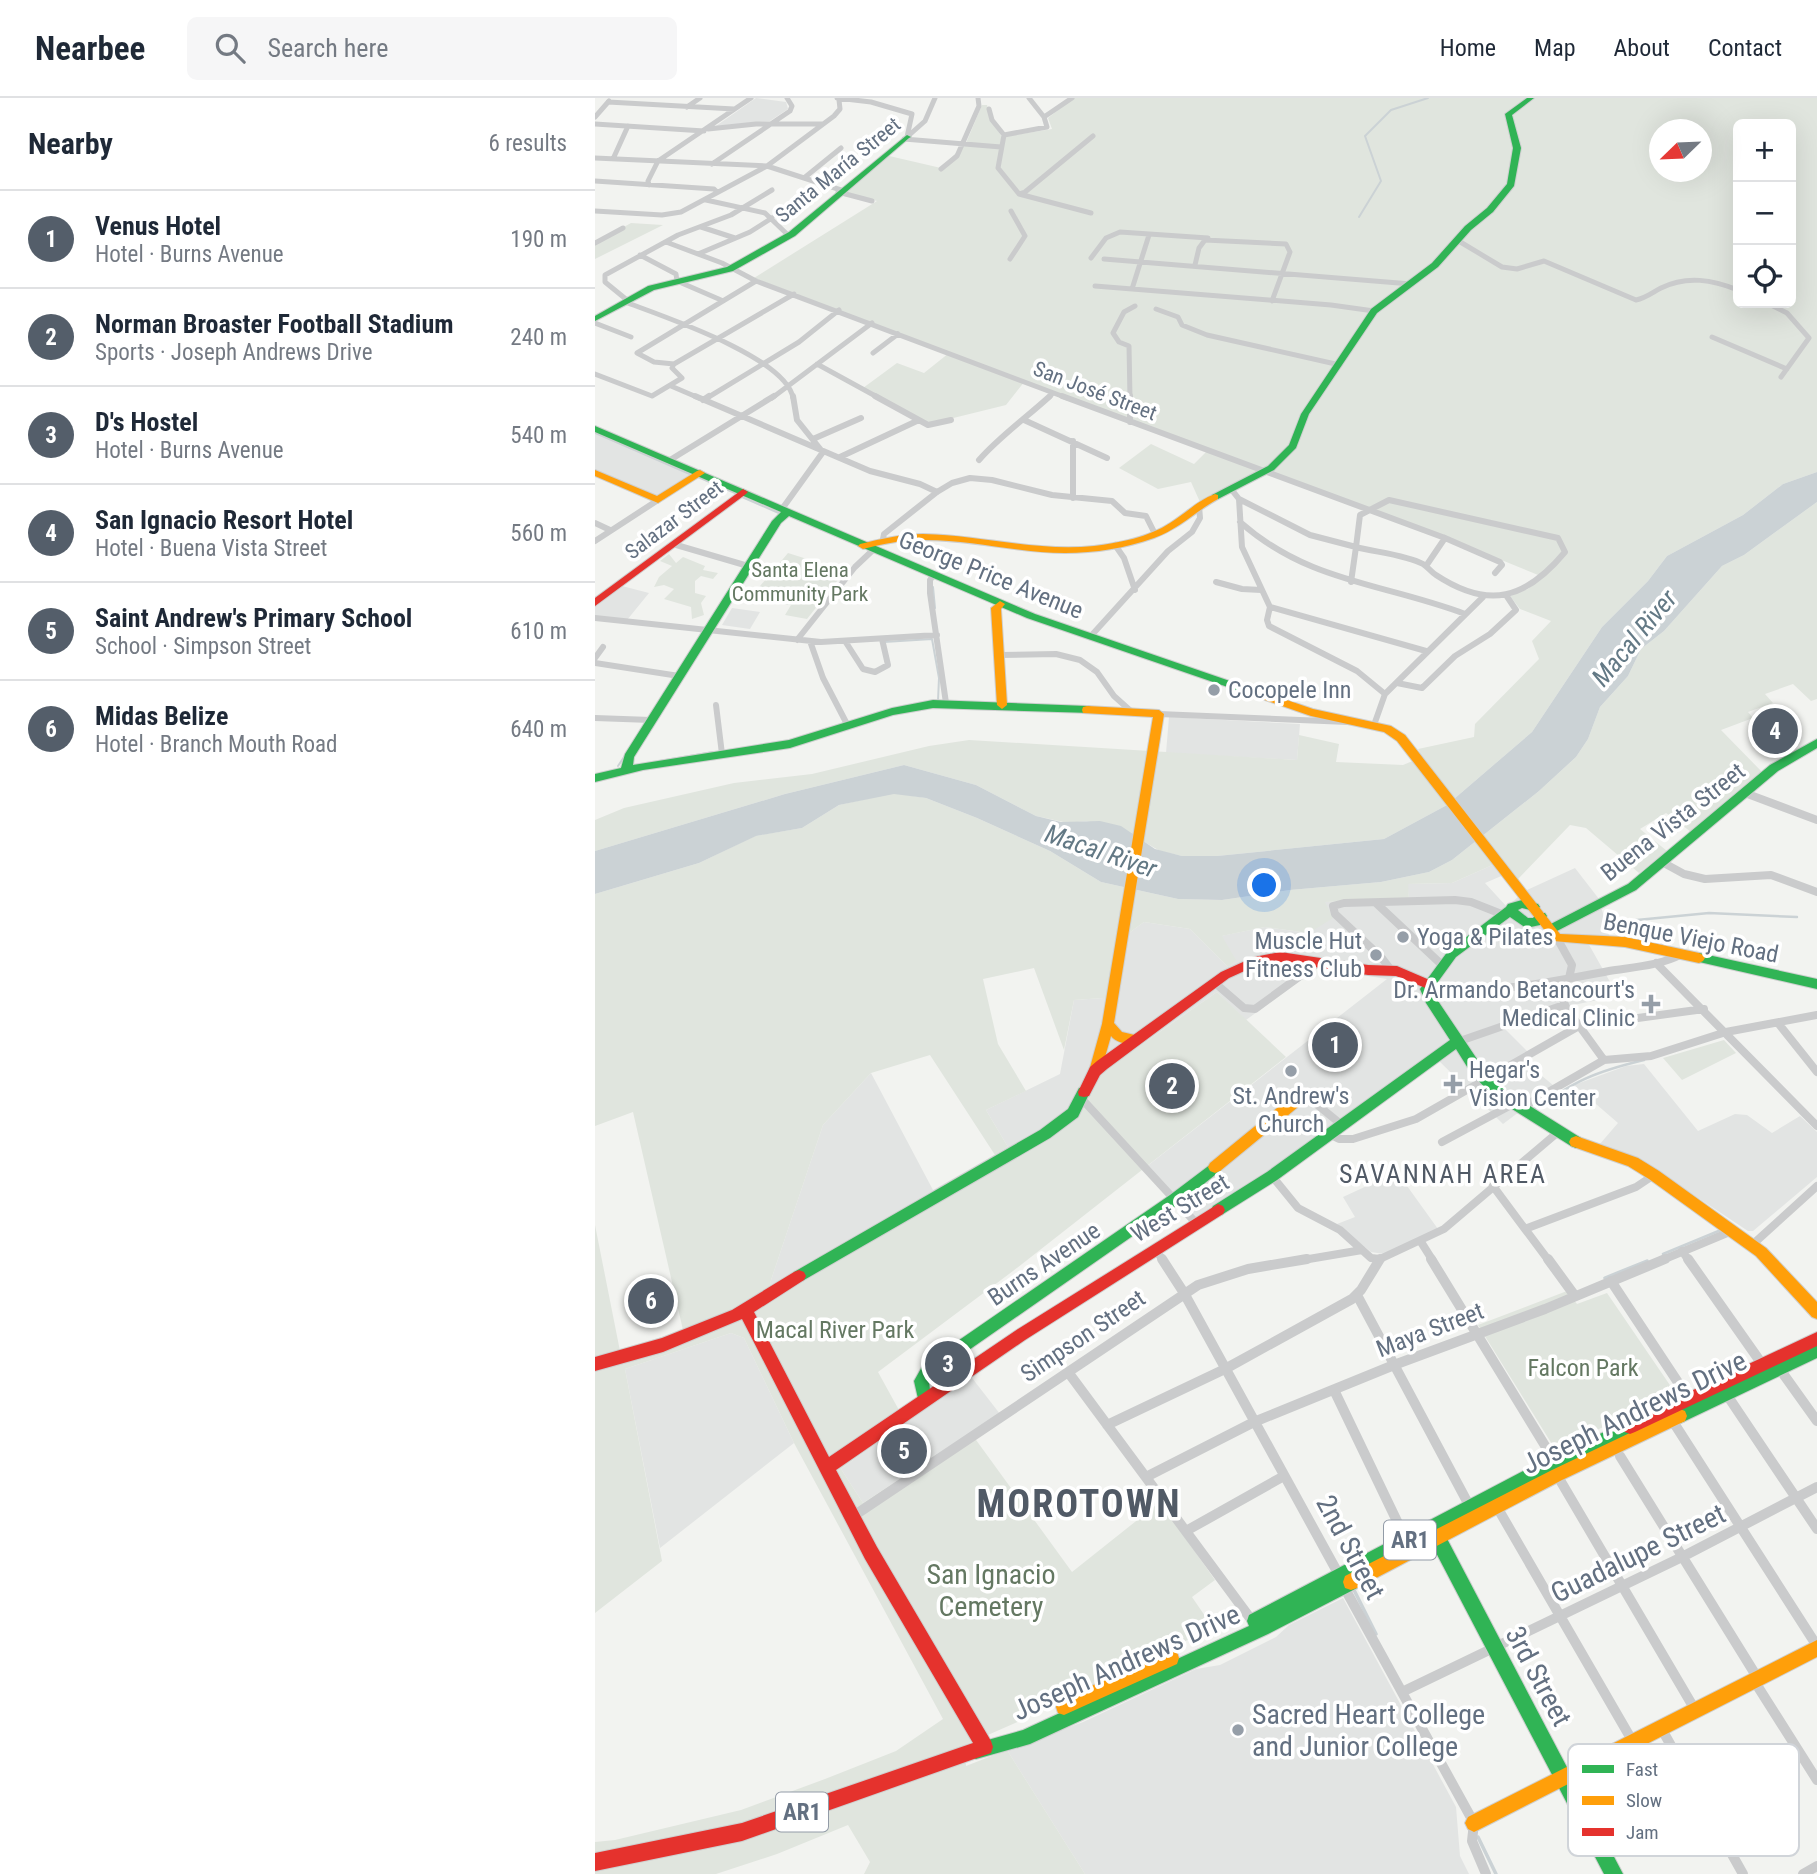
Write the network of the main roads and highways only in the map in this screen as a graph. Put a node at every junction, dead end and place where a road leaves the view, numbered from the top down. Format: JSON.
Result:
{"nodes":[{"id":1,"x":1531,"y":98,"type":"edge"},
{"id":2,"x":906,"y":138,"type":"road end"},
{"id":3,"x":595,"y":321,"type":"edge"},
{"id":4,"x":595,"y":423,"type":"edge"},
{"id":5,"x":595,"y":429,"type":"edge"},
{"id":6,"x":621,"y":438,"type":"junction"},
{"id":7,"x":595,"y":473,"type":"edge"},
{"id":8,"x":700,"y":473,"type":"junction"},
{"id":9,"x":743,"y":492,"type":"junction"},
{"id":10,"x":787,"y":512,"type":"junction"},
{"id":11,"x":868,"y":548,"type":"junction"},
{"id":12,"x":596,"y":602,"type":"edge"},
{"id":13,"x":1000,"y":604,"type":"junction"},
{"id":14,"x":710,"y":631,"type":"junction"},
{"id":15,"x":1002,"y":705,"type":"junction"},
{"id":16,"x":1817,"y":743,"type":"edge"},
{"id":17,"x":629,"y":769,"type":"junction"},
{"id":18,"x":595,"y":778,"type":"edge"},
{"id":19,"x":1538,"y":911,"type":"junction"},
{"id":20,"x":1508,"y":912,"type":"junction"},
{"id":21,"x":1554,"y":933,"type":"junction"},
{"id":22,"x":1439,"y":968,"type":"junction"},
{"id":23,"x":1412,"y":977,"type":"junction"},
{"id":24,"x":1428,"y":984,"type":"junction"},
{"id":25,"x":1817,"y":984,"type":"edge"},
{"id":26,"x":1108,"y":1024,"type":"junction"},
{"id":27,"x":1135,"y":1040,"type":"junction"},
{"id":28,"x":1457,"y":1042,"type":"junction"},
{"id":29,"x":1095,"y":1071,"type":"junction"},
{"id":30,"x":1304,"y":1094,"type":"road end"},
{"id":31,"x":745,"y":1310,"type":"junction"},
{"id":32,"x":1817,"y":1312,"type":"edge"},
{"id":33,"x":1817,"y":1339,"type":"edge"},
{"id":34,"x":1817,"y":1351,"type":"edge"},
{"id":35,"x":595,"y":1364,"type":"edge"},
{"id":36,"x":924,"y":1398,"type":"junction"},
{"id":37,"x":827,"y":1468,"type":"junction"},
{"id":38,"x":1556,"y":1469,"type":"junction"},
{"id":39,"x":1438,"y":1539,"type":"junction"},
{"id":40,"x":1342,"y":1582,"type":"junction"},
{"id":41,"x":1817,"y":1647,"type":"edge"},
{"id":42,"x":1004,"y":1741,"type":"junction"},
{"id":43,"x":1629,"y":1744,"type":"edge"},
{"id":44,"x":985,"y":1747,"type":"junction"},
{"id":45,"x":1568,"y":1777,"type":"edge"},
{"id":46,"x":1565,"y":1779,"type":"junction"},
{"id":47,"x":1568,"y":1785,"type":"edge"},
{"id":48,"x":1474,"y":1824,"type":"road end"},
{"id":49,"x":1605,"y":1856,"type":"edge"},
{"id":50,"x":595,"y":1862,"type":"edge"},
{"id":51,"x":1614,"y":1874,"type":"edge"}],
"edges":[{"from":1,"to":11,"type":"main road"},
{"from":2,"to":3,"type":"main road","name":"Santa María Street"},
{"from":4,"to":6,"type":"main road","name":"George Price Avenue"},
{"from":5,"to":6,"type":"main road","name":"George Price Avenue"},
{"from":6,"to":8,"type":"main road","name":"George Price Avenue"},
{"from":7,"to":8,"type":"main road"},
{"from":8,"to":9,"type":"main road","name":"George Price Avenue"},
{"from":9,"to":10,"type":"main road","name":"George Price Avenue"},
{"from":9,"to":12,"type":"main road","name":"Salazar Street"},
{"from":10,"to":11,"type":"main road","name":"George Price Avenue"},
{"from":10,"to":14,"type":"main road"},
{"from":10,"to":14,"type":"main road"},
{"from":11,"to":13,"type":"main road","name":"George Price Avenue"},
{"from":13,"to":15,"type":"main road"},
{"from":13,"to":19,"type":"main road","name":"George Price Avenue"},
{"from":14,"to":17,"type":"main road"},
{"from":14,"to":17,"type":"main road"},
{"from":15,"to":17,"type":"main road","name":"George Price Avenue"},
{"from":15,"to":26,"type":"main road","name":"George Price Avenue"},
{"from":16,"to":21,"type":"main road","name":"Buena Vista Street"},
{"from":17,"to":18,"type":"main road","name":"George Price Avenue"},
{"from":19,"to":20,"type":"main road"},
{"from":19,"to":20,"type":"main road"},
{"from":19,"to":21,"type":"main road","name":"George Price Avenue"},
{"from":20,"to":22,"type":"main road"},
{"from":21,"to":25,"type":"main road","name":"Benque Viejo Road"},
{"from":22,"to":23,"type":"main road"},
{"from":22,"to":24,"type":"main road"},
{"from":23,"to":24,"type":"main road"},
{"from":23,"to":27,"type":"main road"},
{"from":24,"to":28,"type":"main road"},
{"from":26,"to":27,"type":"main road"},
{"from":26,"to":29,"type":"main road"},
{"from":27,"to":29,"type":"main road"},
{"from":28,"to":32,"type":"main road"},
{"from":28,"to":36,"type":"main road","name":"West Street"},
{"from":29,"to":31,"type":"main road"},
{"from":30,"to":36,"type":"main road","name":"Burns Avenue"},
{"from":31,"to":35,"type":"main road"},
{"from":31,"to":37,"type":"main road"},
{"from":33,"to":38,"type":"main road","name":"Joseph Andrews Drive","number":"AR1"},
{"from":34,"to":38,"type":"main road","name":"Joseph Andrews Drive","number":"AR1"},
{"from":36,"to":37,"type":"main road","name":"West Street"},
{"from":37,"to":44,"type":"main road"},
{"from":38,"to":39,"type":"main road","name":"Joseph Andrews Drive","number":"AR1"},
{"from":38,"to":40,"type":"main road","name":"Joseph Andrews Drive","number":"AR1"},
{"from":39,"to":40,"type":"main road","name":"Joseph Andrews Drive","number":"AR1"},
{"from":39,"to":46,"type":"main road","name":"3rd Street"},
{"from":40,"to":42,"type":"main road","name":"Joseph Andrews Drive","number":"AR1"},
{"from":40,"to":42,"type":"main road","name":"Joseph Andrews Drive","number":"AR1"},
{"from":41,"to":43,"type":"main road"},
{"from":42,"to":44,"type":"main road","number":"AR1"},
{"from":44,"to":50,"type":"main road","number":"AR1"},
{"from":45,"to":46,"type":"main road"},
{"from":46,"to":47,"type":"main road","name":"3rd Street"},
{"from":46,"to":48,"type":"main road"},
{"from":49,"to":51,"type":"main road","name":"3rd Street"}]}
